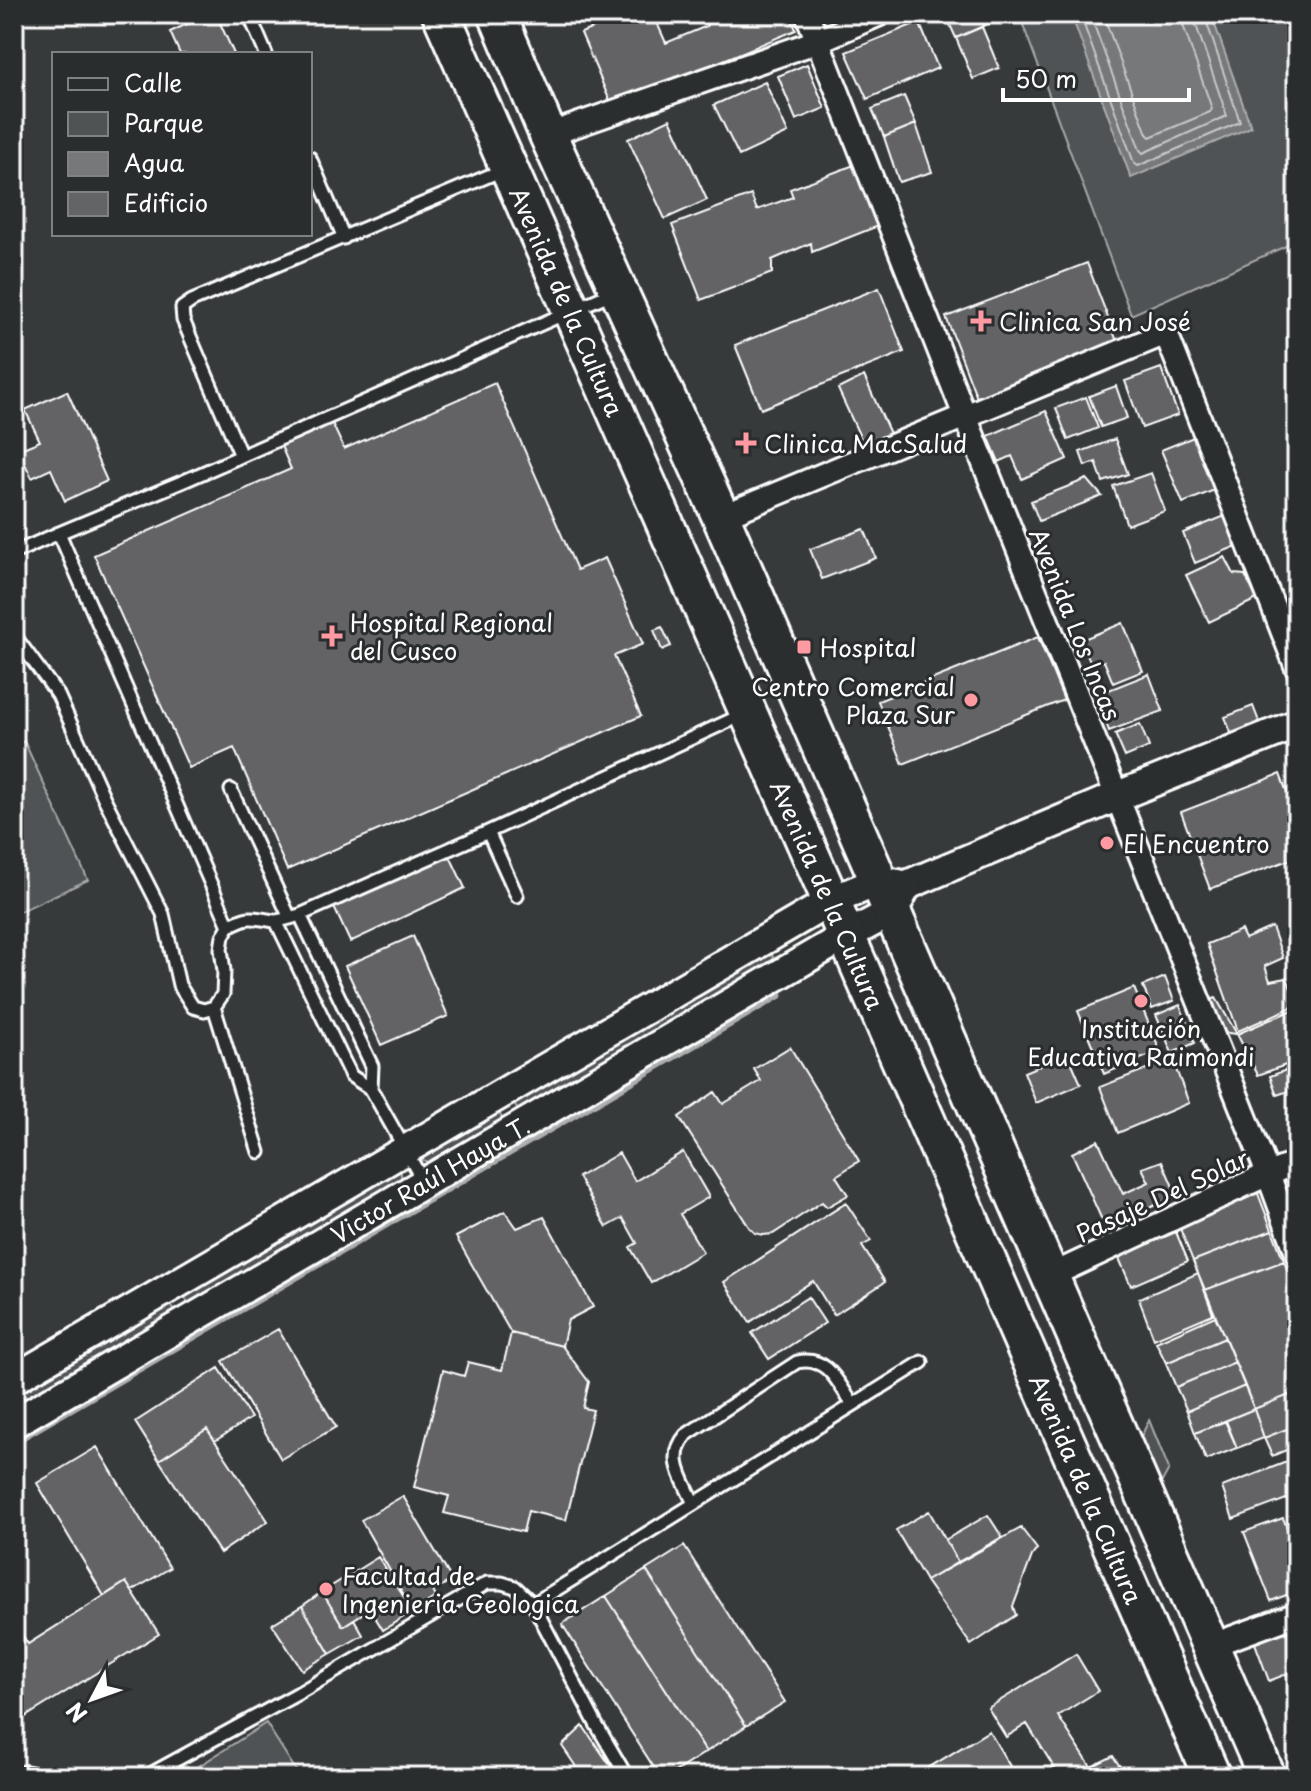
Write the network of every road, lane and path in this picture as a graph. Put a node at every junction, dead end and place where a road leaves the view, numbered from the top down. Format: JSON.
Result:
{"nodes":[{"id":1,"x":249,"y":14,"type":"edge"},
{"id":2,"x":441,"y":14,"type":"edge"},
{"id":3,"x":497,"y":14,"type":"edge"},
{"id":4,"x":807,"y":14,"type":"edge"},
{"id":5,"x":880,"y":14,"type":"edge"},
{"id":6,"x":818,"y":41,"type":"junction"},
{"id":7,"x":265,"y":52,"type":"edge"},
{"id":8,"x":548,"y":135,"type":"junction"},
{"id":9,"x":312,"y":163,"type":"edge"},
{"id":10,"x":508,"y":167,"type":"junction"},
{"id":11,"x":344,"y":238,"type":"junction"},
{"id":12,"x":618,"y":290,"type":"junction"},
{"id":13,"x":572,"y":311,"type":"junction"},
{"id":14,"x":965,"y":416,"type":"junction"},
{"id":15,"x":241,"y":456,"type":"junction"},
{"id":16,"x":721,"y":517,"type":"junction"},
{"id":17,"x":59,"y":533,"type":"junction"},
{"id":18,"x":14,"y":553,"type":"edge"},
{"id":19,"x":14,"y":636,"type":"edge"},
{"id":20,"x":1297,"y":668,"type":"edge"},
{"id":21,"x":748,"y":712,"type":"junction"},
{"id":22,"x":1297,"y":724,"type":"edge"},
{"id":23,"x":231,"y":790,"type":"dead end"},
{"id":24,"x":1118,"y":796,"type":"junction"},
{"id":25,"x":488,"y":832,"type":"junction"},
{"id":26,"x":893,"y":892,"type":"junction"},
{"id":27,"x":517,"y":896,"type":"dead end"},
{"id":28,"x":831,"y":901,"type":"junction"},
{"id":29,"x":295,"y":916,"type":"junction"},
{"id":30,"x":276,"y":921,"type":"junction"},
{"id":31,"x":229,"y":926,"type":"junction"},
{"id":32,"x":847,"y":936,"type":"junction"},
{"id":33,"x":214,"y":1007,"type":"junction"},
{"id":34,"x":371,"y":1089,"type":"junction"},
{"id":35,"x":405,"y":1150,"type":"junction"},
{"id":36,"x":259,"y":1152,"type":"dead end"},
{"id":37,"x":1297,"y":1163,"type":"edge"},
{"id":38,"x":1268,"y":1174,"type":"junction"},
{"id":39,"x":424,"y":1183,"type":"junction"},
{"id":40,"x":1297,"y":1253,"type":"edge"},
{"id":41,"x":1050,"y":1276,"type":"junction"},
{"id":42,"x":922,"y":1362,"type":"dead end"},
{"id":43,"x":14,"y":1379,"type":"edge"},
{"id":44,"x":853,"y":1405,"type":"junction"},
{"id":45,"x":14,"y":1423,"type":"edge"},
{"id":46,"x":694,"y":1504,"type":"junction"},
{"id":47,"x":533,"y":1604,"type":"junction"},
{"id":48,"x":1297,"y":1614,"type":"edge"},
{"id":49,"x":1210,"y":1646,"type":"junction"},
{"id":50,"x":14,"y":1773,"type":"edge"},
{"id":51,"x":52,"y":1777,"type":"edge"},
{"id":52,"x":145,"y":1777,"type":"edge"},
{"id":53,"x":627,"y":1777,"type":"edge"},
{"id":54,"x":1212,"y":1777,"type":"edge"},
{"id":55,"x":1267,"y":1777,"type":"edge"}],
"edges":[{"from":1,"to":7,"type":"lane"},
{"from":2,"to":10,"type":"highway","name":"Avenida de la Cultura"},
{"from":3,"to":8,"type":"highway","name":"Avenida de la Cultura"},
{"from":4,"to":6,"type":"street","name":"Avenida Los Incas"},
{"from":5,"to":6,"type":"street"},
{"from":6,"to":8,"type":"street"},
{"from":6,"to":14,"type":"street","name":"Avenida Los Incas"},
{"from":8,"to":12,"type":"highway","name":"Avenida de la Cultura"},
{"from":9,"to":11,"type":"lane"},
{"from":10,"to":11,"type":"lane"},
{"from":10,"to":13,"type":"highway","name":"Avenida de la Cultura"},
{"from":11,"to":15,"type":"lane"},
{"from":12,"to":13,"type":"lane"},
{"from":12,"to":16,"type":"highway","name":"Avenida de la Cultura"},
{"from":13,"to":15,"type":"lane"},
{"from":13,"to":21,"type":"highway","name":"Avenida de la Cultura"},
{"from":14,"to":16,"type":"street"},
{"from":14,"to":20,"type":"street"},
{"from":14,"to":24,"type":"street","name":"Avenida Los Incas"},
{"from":15,"to":17,"type":"lane"},
{"from":16,"to":26,"type":"highway","name":"Avenida de la Cultura"},
{"from":17,"to":18,"type":"lane"},
{"from":17,"to":31,"type":"lane"},
{"from":19,"to":33,"type":"lane"},
{"from":21,"to":25,"type":"lane"},
{"from":21,"to":28,"type":"highway","name":"Avenida de la Cultura"},
{"from":22,"to":24,"type":"street"},
{"from":23,"to":29,"type":"lane"},
{"from":24,"to":26,"type":"street"},
{"from":24,"to":38,"type":"street","name":"Avenida Los Incas"},
{"from":25,"to":27,"type":"lane"},
{"from":25,"to":29,"type":"lane"},
{"from":26,"to":28,"type":"street","name":"Victor Raúl Haya T."},
{"from":26,"to":32,"type":"street","name":"Victor Raúl Haya T."},
{"from":26,"to":41,"type":"highway","name":"Avenida de la Cultura"},
{"from":28,"to":32,"type":"highway","name":"Avenida de la Cultura"},
{"from":28,"to":35,"type":"street","name":"Victor Raúl Haya T."},
{"from":29,"to":30,"type":"lane"},
{"from":29,"to":34,"type":"lane"},
{"from":30,"to":31,"type":"lane"},
{"from":30,"to":34,"type":"lane"},
{"from":31,"to":33,"type":"lane"},
{"from":32,"to":39,"type":"street","name":"Victor Raúl Haya T."},
{"from":32,"to":54,"type":"highway","name":"Avenida de la Cultura"},
{"from":33,"to":36,"type":"lane"},
{"from":34,"to":35,"type":"lane"},
{"from":35,"to":39,"type":"lane"},
{"from":35,"to":43,"type":"street","name":"Victor Raúl Haya T."},
{"from":37,"to":38,"type":"street","name":"Pasaje Del Solar"},
{"from":38,"to":40,"type":"street","name":"Avenida Los Incas"},
{"from":38,"to":41,"type":"street","name":"Pasaje Del Solar"},
{"from":39,"to":45,"type":"street","name":"Victor Raúl Haya T."},
{"from":41,"to":49,"type":"highway","name":"Avenida de la Cultura"},
{"from":42,"to":44,"type":"lane"},
{"from":44,"to":46,"type":"lane"},
{"from":44,"to":46,"type":"lane"},
{"from":46,"to":47,"type":"lane"},
{"from":47,"to":52,"type":"lane"},
{"from":47,"to":53,"type":"lane"},
{"from":48,"to":49,"type":"street"},
{"from":49,"to":55,"type":"highway","name":"Avenida de la Cultura"},
{"from":50,"to":51,"type":"lane"}]}
